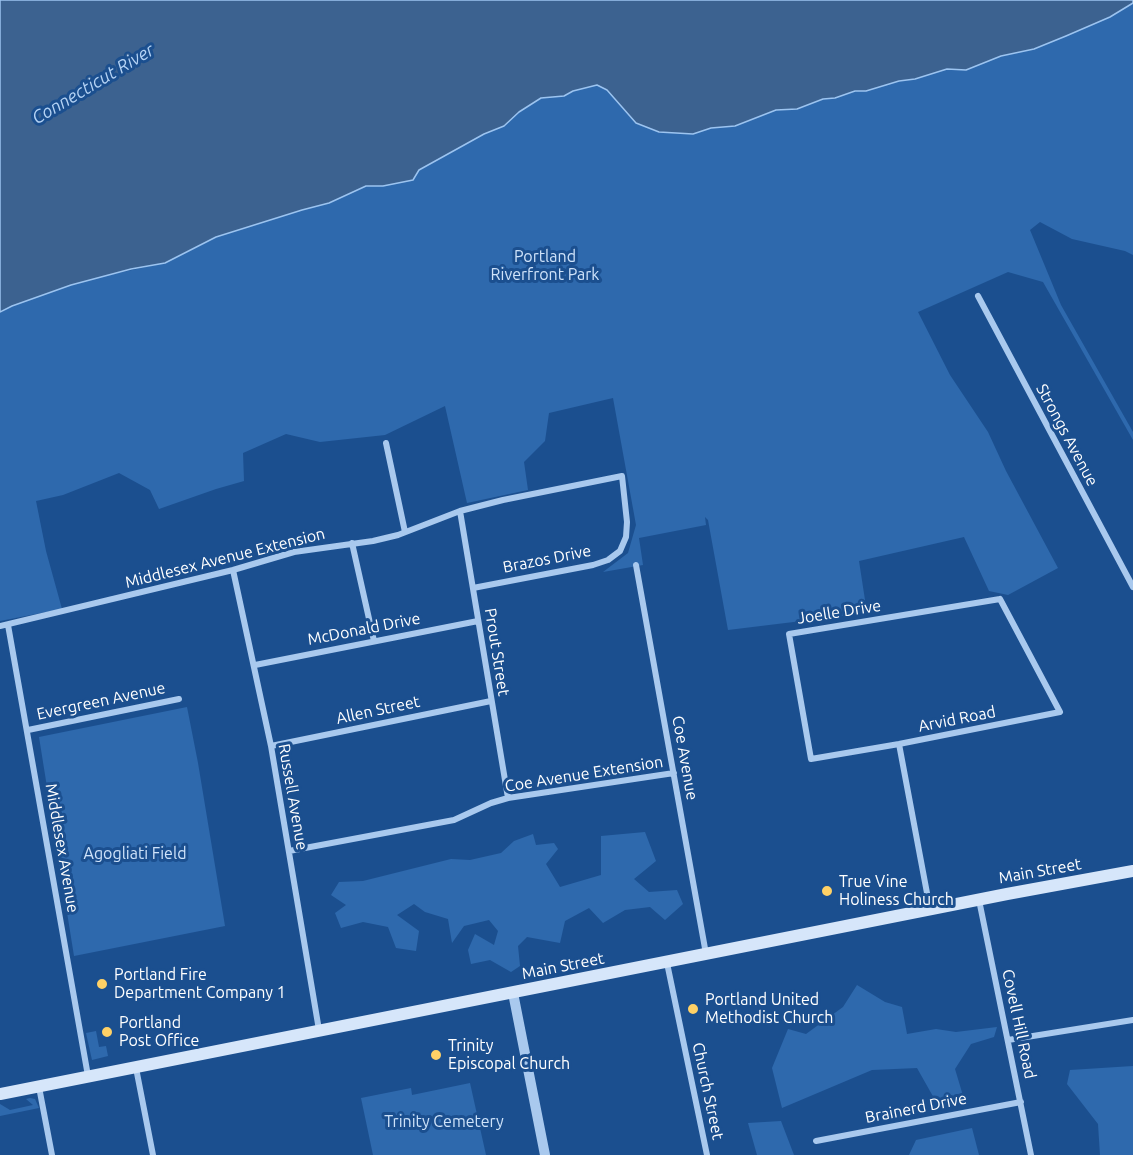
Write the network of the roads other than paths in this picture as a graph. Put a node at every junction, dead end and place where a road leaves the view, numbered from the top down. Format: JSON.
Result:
{"nodes":[{"id":1,"x":978,"y":296,"type":"dead end"},
{"id":2,"x":386,"y":443,"type":"dead end"},
{"id":3,"x":622,"y":476,"type":"joint"},
{"id":4,"x":460,"y":511,"type":"junction"},
{"id":5,"x":405,"y":532,"type":"junction"},
{"id":6,"x":352,"y":543,"type":"junction"},
{"id":7,"x":636,"y":566,"type":"dead end"},
{"id":8,"x":233,"y":570,"type":"junction"},
{"id":9,"x":1133,"y":587,"type":"edge"},
{"id":10,"x":472,"y":588,"type":"junction"},
{"id":11,"x":1000,"y":599,"type":"joint"},
{"id":12,"x":478,"y":621,"type":"junction"},
{"id":13,"x":8,"y":625,"type":"junction"},
{"id":14,"x":0,"y":626,"type":"edge"},
{"id":15,"x":374,"y":641,"type":"junction"},
{"id":16,"x":255,"y":665,"type":"junction"},
{"id":17,"x":179,"y":699,"type":"dead end"},
{"id":18,"x":491,"y":700,"type":"junction"},
{"id":19,"x":28,"y":730,"type":"junction"},
{"id":20,"x":899,"y":744,"type":"junction"},
{"id":21,"x":271,"y":746,"type":"junction"},
{"id":22,"x":674,"y":773,"type":"junction"},
{"id":23,"x":508,"y":798,"type":"junction"},
{"id":24,"x":289,"y":851,"type":"junction"},
{"id":25,"x":1133,"y":871,"type":"edge"},
{"id":26,"x":979,"y":899,"type":"junction"},
{"id":27,"x":930,"y":909,"type":"junction"},
{"id":28,"x":706,"y":955,"type":"junction"},
{"id":29,"x":667,"y":963,"type":"junction"},
{"id":30,"x":513,"y":993,"type":"junction"},
{"id":31,"x":1133,"y":1020,"type":"edge"},
{"id":32,"x":319,"y":1031,"type":"junction"},
{"id":33,"x":1008,"y":1040,"type":"junction"},
{"id":34,"x":136,"y":1067,"type":"junction"},
{"id":35,"x":88,"y":1077,"type":"junction"},
{"id":36,"x":39,"y":1086,"type":"junction"},
{"id":37,"x":0,"y":1094,"type":"edge"},
{"id":38,"x":1021,"y":1102,"type":"junction"},
{"id":39,"x":816,"y":1141,"type":"dead end"},
{"id":40,"x":52,"y":1155,"type":"edge"},
{"id":41,"x":153,"y":1155,"type":"edge"},
{"id":42,"x":545,"y":1155,"type":"edge"},
{"id":43,"x":707,"y":1155,"type":"edge"},
{"id":44,"x":1031,"y":1155,"type":"edge"}],
"edges":[{"from":1,"to":9,"type":"street","name":"Strongs Avenue"},
{"from":2,"to":5,"type":"street"},
{"from":3,"to":4,"type":"street","name":"Middlesex Avenue Extension"},
{"from":3,"to":10,"type":"street","name":"Brazos Drive"},
{"from":4,"to":5,"type":"street","name":"Middlesex Avenue Extension"},
{"from":4,"to":10,"type":"street","name":"Prout Street"},
{"from":5,"to":6,"type":"street","name":"Middlesex Avenue Extension"},
{"from":6,"to":8,"type":"street","name":"Middlesex Avenue Extension"},
{"from":6,"to":15,"type":"street"},
{"from":7,"to":22,"type":"street","name":"Coe Avenue"},
{"from":8,"to":13,"type":"street","name":"Middlesex Avenue Extension"},
{"from":8,"to":16,"type":"street","name":"Russell Avenue"},
{"from":10,"to":12,"type":"street","name":"Prout Street"},
{"from":11,"to":20,"type":"street","name":"Arvid Road"},
{"from":11,"to":20,"type":"street","name":"Joelle Drive"},
{"from":12,"to":15,"type":"street","name":"McDonald Drive"},
{"from":12,"to":18,"type":"street","name":"Prout Street"},
{"from":13,"to":14,"type":"street","name":"Middlesex Avenue Extension"},
{"from":13,"to":19,"type":"street","name":"Middlesex Avenue"},
{"from":15,"to":16,"type":"street","name":"McDonald Drive"},
{"from":16,"to":21,"type":"street","name":"Russell Avenue"},
{"from":17,"to":19,"type":"street","name":"Evergreen Avenue"},
{"from":18,"to":21,"type":"street","name":"Allen Street"},
{"from":18,"to":23,"type":"street","name":"Prout Street"},
{"from":19,"to":35,"type":"street","name":"Middlesex Avenue"},
{"from":20,"to":27,"type":"street","name":"Arvid Road"},
{"from":21,"to":24,"type":"street","name":"Russell Avenue"},
{"from":22,"to":23,"type":"street","name":"Coe Avenue Extension"},
{"from":22,"to":28,"type":"street","name":"Coe Avenue"},
{"from":23,"to":24,"type":"street","name":"Coe Avenue Extension"},
{"from":24,"to":32,"type":"street","name":"Russell Avenue"},
{"from":25,"to":26,"type":"main road","name":"Main Street"},
{"from":26,"to":27,"type":"main road","name":"Main Street"},
{"from":26,"to":33,"type":"street","name":"Covell Hill Road"},
{"from":27,"to":28,"type":"main road","name":"Main Street"},
{"from":28,"to":29,"type":"main road","name":"Main Street"},
{"from":29,"to":30,"type":"main road","name":"Main Street"},
{"from":29,"to":43,"type":"street","name":"Church Street"},
{"from":30,"to":32,"type":"main road","name":"Main Street"},
{"from":30,"to":42,"type":"street"},
{"from":31,"to":33,"type":"street"},
{"from":32,"to":34,"type":"main road","name":"Main Street"},
{"from":33,"to":38,"type":"street","name":"Covell Hill Road"},
{"from":34,"to":35,"type":"main road","name":"Main Street"},
{"from":34,"to":41,"type":"street"},
{"from":35,"to":36,"type":"main road","name":"Main Street"},
{"from":36,"to":37,"type":"main road","name":"Main Street"},
{"from":36,"to":40,"type":"street"},
{"from":38,"to":39,"type":"street","name":"Brainerd Drive"},
{"from":38,"to":44,"type":"street","name":"Covell Hill Road"}]}
